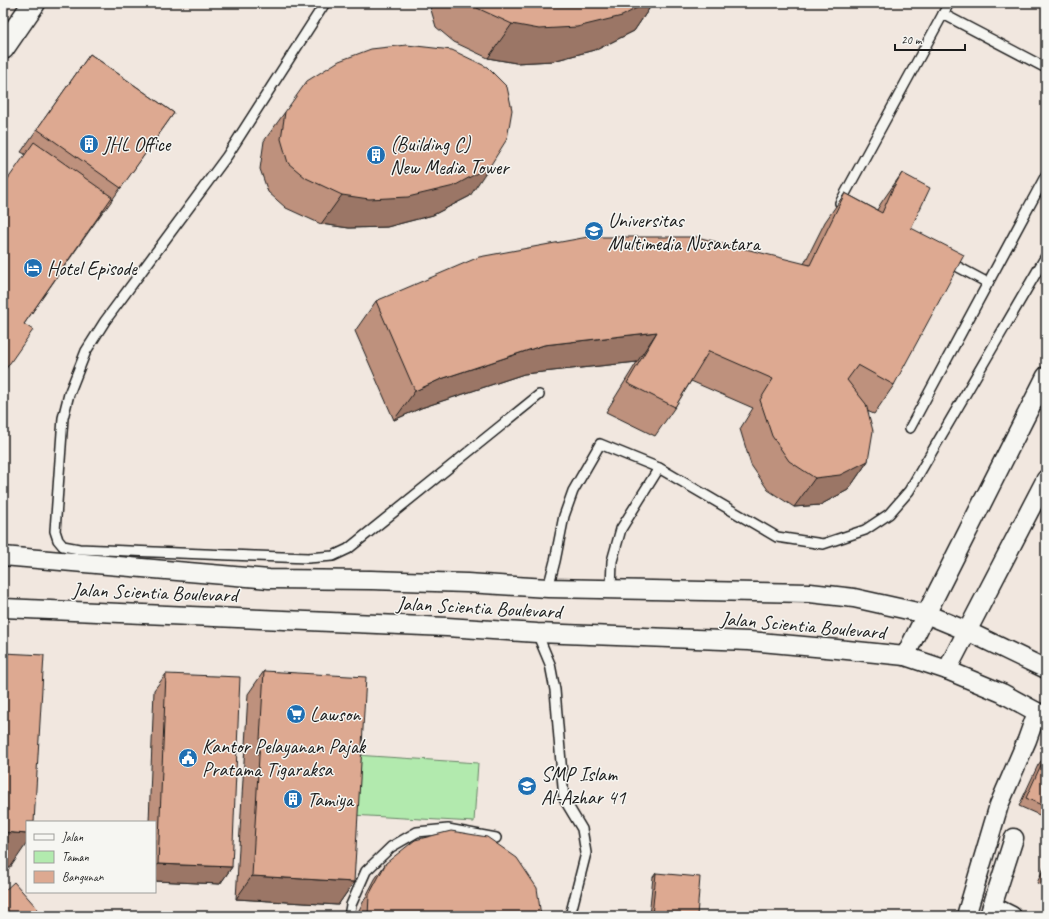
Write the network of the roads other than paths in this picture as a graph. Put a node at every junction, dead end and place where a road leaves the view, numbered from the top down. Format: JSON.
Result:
{"nodes":[{"id":1,"x":34,"y":3,"type":"edge"},
{"id":2,"x":325,"y":3,"type":"edge"},
{"id":3,"x":949,"y":3,"type":"edge"},
{"id":4,"x":943,"y":14,"type":"junction"},
{"id":5,"x":3,"y":48,"type":"edge"},
{"id":6,"x":1046,"y":68,"type":"edge"},
{"id":7,"x":1046,"y":175,"type":"edge"},
{"id":8,"x":852,"y":210,"type":"edge"},
{"id":9,"x":1046,"y":256,"type":"edge"},
{"id":10,"x":941,"y":258,"type":"edge"},
{"id":11,"x":988,"y":283,"type":"junction"},
{"id":12,"x":1046,"y":376,"type":"edge"},
{"id":13,"x":539,"y":395,"type":"dead end"},
{"id":14,"x":910,"y":428,"type":"dead end"},
{"id":15,"x":660,"y":468,"type":"junction"},
{"id":16,"x":1044,"y":489,"type":"edge"},
{"id":17,"x":3,"y":556,"type":"edge"},
{"id":18,"x":548,"y":588,"type":"junction"},
{"id":19,"x":611,"y":589,"type":"junction"},
{"id":20,"x":3,"y":608,"type":"edge"},
{"id":21,"x":926,"y":614,"type":"junction"},
{"id":22,"x":967,"y":631,"type":"junction"},
{"id":23,"x":537,"y":633,"type":"junction"},
{"id":24,"x":905,"y":656,"type":"junction"},
{"id":25,"x":1046,"y":669,"type":"edge"},
{"id":26,"x":947,"y":670,"type":"junction"},
{"id":27,"x":1042,"y":714,"type":"edge"},
{"id":28,"x":496,"y":838,"type":"dead end"},
{"id":29,"x":1014,"y":838,"type":"dead end"},
{"id":30,"x":991,"y":911,"type":"edge"},
{"id":31,"x":349,"y":916,"type":"edge"},
{"id":32,"x":570,"y":916,"type":"edge"},
{"id":33,"x":966,"y":916,"type":"edge"},
{"id":34,"x":1012,"y":916,"type":"edge"}],
"edges":[{"from":1,"to":5,"type":"main road"},
{"from":2,"to":13,"type":"lane"},
{"from":3,"to":4,"type":"lane"},
{"from":4,"to":6,"type":"lane"},
{"from":4,"to":8,"type":"lane"},
{"from":7,"to":11,"type":"lane"},
{"from":9,"to":15,"type":"lane"},
{"from":10,"to":11,"type":"lane"},
{"from":11,"to":14,"type":"lane"},
{"from":12,"to":21,"type":"street","name":"Jalan Scientia Boulevard"},
{"from":15,"to":18,"type":"lane"},
{"from":15,"to":19,"type":"lane"},
{"from":16,"to":22,"type":"street"},
{"from":17,"to":18,"type":"street","name":"Jalan Scientia Boulevard"},
{"from":18,"to":19,"type":"street","name":"Jalan Scientia Boulevard"},
{"from":19,"to":21,"type":"street","name":"Jalan Scientia Boulevard"},
{"from":20,"to":23,"type":"street","name":"Jalan Scientia Boulevard"},
{"from":21,"to":22,"type":"street"},
{"from":21,"to":24,"type":"street","name":"Jalan Scientia Boulevard"},
{"from":22,"to":25,"type":"street"},
{"from":22,"to":26,"type":"street"},
{"from":23,"to":24,"type":"street","name":"Jalan Scientia Boulevard"},
{"from":23,"to":32,"type":"lane"},
{"from":24,"to":26,"type":"street"},
{"from":26,"to":27,"type":"street"},
{"from":27,"to":33,"type":"street"},
{"from":28,"to":31,"type":"lane"},
{"from":29,"to":30,"type":"street"},
{"from":30,"to":34,"type":"street"}]}
